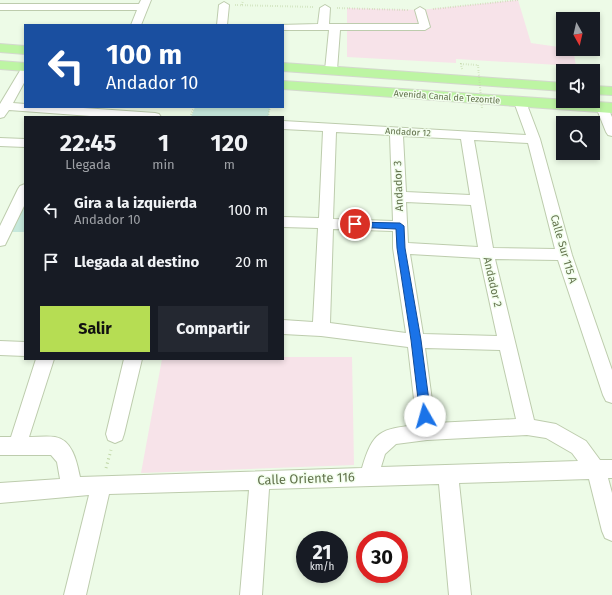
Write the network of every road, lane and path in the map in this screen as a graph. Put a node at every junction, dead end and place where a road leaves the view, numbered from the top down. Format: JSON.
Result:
{"nodes":[{"id":1,"x":243,"y":0,"type":"edge"},
{"id":2,"x":518,"y":0,"type":"edge"},
{"id":3,"x":144,"y":4,"type":"edge"},
{"id":4,"x":224,"y":5,"type":"joint"},
{"id":5,"x":242,"y":5,"type":"junction"},
{"id":6,"x":0,"y":7,"type":"edge"},
{"id":7,"x":325,"y":8,"type":"junction"},
{"id":8,"x":420,"y":10,"type":"junction"},
{"id":9,"x":136,"y":24,"type":"edge"},
{"id":10,"x":222,"y":24,"type":"edge"},
{"id":11,"x":323,"y":26,"type":"junction"},
{"id":12,"x":284,"y":27,"type":"edge"},
{"id":13,"x":335,"y":27,"type":"junction"},
{"id":14,"x":0,"y":48,"type":"edge"},
{"id":15,"x":24,"y":50,"type":"edge"},
{"id":16,"x":461,"y":64,"type":"dead end"},
{"id":17,"x":0,"y":65,"type":"edge"},
{"id":18,"x":24,"y":67,"type":"edge"},
{"id":19,"x":284,"y":67,"type":"edge"},
{"id":20,"x":331,"y":70,"type":"junction"},
{"id":21,"x":24,"y":73,"type":"edge"},
{"id":22,"x":366,"y":73,"type":"junction"},
{"id":23,"x":284,"y":85,"type":"edge"},
{"id":24,"x":556,"y":87,"type":"edge"},
{"id":25,"x":360,"y":90,"type":"junction"},
{"id":26,"x":600,"y":90,"type":"edge"},
{"id":27,"x":612,"y":91,"type":"edge"},
{"id":28,"x":520,"y":102,"type":"junction"},
{"id":29,"x":607,"y":107,"type":"edge"},
{"id":30,"x":482,"y":108,"type":"dead end"},
{"id":31,"x":3,"y":110,"type":"edge"},
{"id":32,"x":61,"y":114,"type":"edge"},
{"id":33,"x":127,"y":116,"type":"edge"},
{"id":34,"x":284,"y":125,"type":"edge"},
{"id":35,"x":330,"y":127,"type":"junction"},
{"id":36,"x":396,"y":131,"type":"junction"},
{"id":37,"x":612,"y":132,"type":"edge"},
{"id":38,"x":467,"y":135,"type":"junction"},
{"id":39,"x":534,"y":138,"type":"junction"},
{"id":40,"x":0,"y":142,"type":"edge"},
{"id":41,"x":24,"y":143,"type":"edge"},
{"id":42,"x":24,"y":191,"type":"edge"},
{"id":43,"x":399,"y":197,"type":"junction"},
{"id":44,"x":478,"y":200,"type":"junction"},
{"id":45,"x":284,"y":222,"type":"edge"},
{"id":46,"x":326,"y":224,"type":"junction"},
{"id":47,"x":400,"y":226,"type":"junction"},
{"id":48,"x":0,"y":241,"type":"edge"},
{"id":49,"x":401,"y":248,"type":"junction"},
{"id":50,"x":486,"y":253,"type":"junction"},
{"id":51,"x":564,"y":255,"type":"junction"},
{"id":52,"x":284,"y":327,"type":"edge"},
{"id":53,"x":321,"y":329,"type":"junction"},
{"id":54,"x":416,"y":340,"type":"junction"},
{"id":55,"x":507,"y":343,"type":"junction"},
{"id":56,"x":0,"y":348,"type":"edge"},
{"id":57,"x":24,"y":349,"type":"edge"},
{"id":58,"x":45,"y":360,"type":"edge"},
{"id":59,"x":133,"y":360,"type":"edge"},
{"id":60,"x":612,"y":395,"type":"edge"},
{"id":61,"x":527,"y":427,"type":"junction"},
{"id":62,"x":427,"y":432,"type":"junction"},
{"id":63,"x":115,"y":434,"type":"joint"},
{"id":64,"x":8,"y":446,"type":"edge"},
{"id":65,"x":604,"y":470,"type":"edge"},
{"id":66,"x":448,"y":474,"type":"junction"},
{"id":67,"x":369,"y":476,"type":"junction"},
{"id":68,"x":260,"y":480,"type":"junction"},
{"id":69,"x":101,"y":485,"type":"junction"},
{"id":70,"x":72,"y":487,"type":"junction"},
{"id":71,"x":0,"y":493,"type":"edge"},
{"id":72,"x":612,"y":531,"type":"edge"},
{"id":73,"x":75,"y":595,"type":"edge"},
{"id":74,"x":251,"y":595,"type":"edge"},
{"id":75,"x":460,"y":595,"type":"edge"}],
"edges":[{"from":1,"to":5,"type":"path"},
{"from":2,"to":8,"type":"path"},
{"from":3,"to":6,"type":"street"},
{"from":3,"to":9,"type":"street"},
{"from":4,"to":5,"type":"path"},
{"from":4,"to":10,"type":"street"},
{"from":5,"to":7,"type":"path"},
{"from":7,"to":8,"type":"path"},
{"from":7,"to":11,"type":"street"},
{"from":8,"to":13,"type":"street"},
{"from":11,"to":12,"type":"street"},
{"from":11,"to":13,"type":"street"},
{"from":13,"to":20,"type":"street"},
{"from":14,"to":15,"type":"main road"},
{"from":16,"to":30,"type":"path","bridge":true},
{"from":17,"to":18,"type":"main road"},
{"from":19,"to":20,"type":"main road","name":"Avenida Canal de Tezontle"},
{"from":20,"to":22,"type":"main road","name":"Avenida Canal de Tezontle"},
{"from":21,"to":31,"type":"street"},
{"from":22,"to":24,"type":"main road","name":"Avenida Canal de Tezontle"},
{"from":22,"to":25,"type":"main road"},
{"from":23,"to":25,"type":"main road","name":"Avenida Canal de Tezontle"},
{"from":25,"to":28,"type":"main road","name":"Avenida Canal de Tezontle"},
{"from":26,"to":27,"type":"main road"},
{"from":28,"to":29,"type":"main road","name":"Avenida Canal de Tezontle"},
{"from":28,"to":39,"type":"street","name":"Calle Sur 115 A"},
{"from":29,"to":37,"type":"street"},
{"from":31,"to":32,"type":"street"},
{"from":32,"to":33,"type":"street"},
{"from":34,"to":35,"type":"street","name":"Andador 12"},
{"from":35,"to":36,"type":"street","name":"Andador 12"},
{"from":35,"to":46,"type":"street"},
{"from":36,"to":38,"type":"street","name":"Andador 12"},
{"from":36,"to":43,"type":"street","name":"Andador 3"},
{"from":38,"to":39,"type":"street","name":"Andador 12"},
{"from":38,"to":44,"type":"street","name":"Andador 2"},
{"from":39,"to":51,"type":"street","name":"Calle Sur 115 A"},
{"from":40,"to":41,"type":"street"},
{"from":42,"to":48,"type":"street"},
{"from":43,"to":44,"type":"street"},
{"from":43,"to":47,"type":"street","name":"Andador 3"},
{"from":44,"to":50,"type":"street","name":"Andador 2"},
{"from":45,"to":46,"type":"street"},
{"from":46,"to":47,"type":"street"},
{"from":46,"to":53,"type":"street"},
{"from":47,"to":49,"type":"street","name":"Andador 3"},
{"from":49,"to":50,"type":"street"},
{"from":49,"to":54,"type":"street","name":"Andador 3"},
{"from":50,"to":51,"type":"street"},
{"from":50,"to":55,"type":"street","name":"Andador 2"},
{"from":51,"to":60,"type":"street","name":"Calle Sur 115 A"},
{"from":52,"to":53,"type":"street"},
{"from":53,"to":54,"type":"street"},
{"from":54,"to":55,"type":"street"},
{"from":54,"to":62,"type":"street","name":"Andador 3"},
{"from":55,"to":61,"type":"street","name":"Andador 2"},
{"from":56,"to":57,"type":"street"},
{"from":58,"to":64,"type":"street"},
{"from":59,"to":63,"type":"street"},
{"from":61,"to":62,"type":"street"},
{"from":61,"to":65,"type":"street"},
{"from":62,"to":67,"type":"street"},
{"from":63,"to":69,"type":"path"},
{"from":64,"to":70,"type":"street"},
{"from":65,"to":66,"type":"street","name":"Calle Oriente 116"},
{"from":65,"to":72,"type":"street"},
{"from":66,"to":67,"type":"street","name":"Calle Oriente 116"},
{"from":66,"to":75,"type":"street"},
{"from":67,"to":68,"type":"street","name":"Calle Oriente 116"},
{"from":68,"to":69,"type":"street","name":"Calle Oriente 116"},
{"from":68,"to":74,"type":"street"},
{"from":69,"to":70,"type":"street","name":"Calle Oriente 116"},
{"from":69,"to":73,"type":"street"},
{"from":70,"to":71,"type":"street","name":"Calle Oriente 116"}]}
